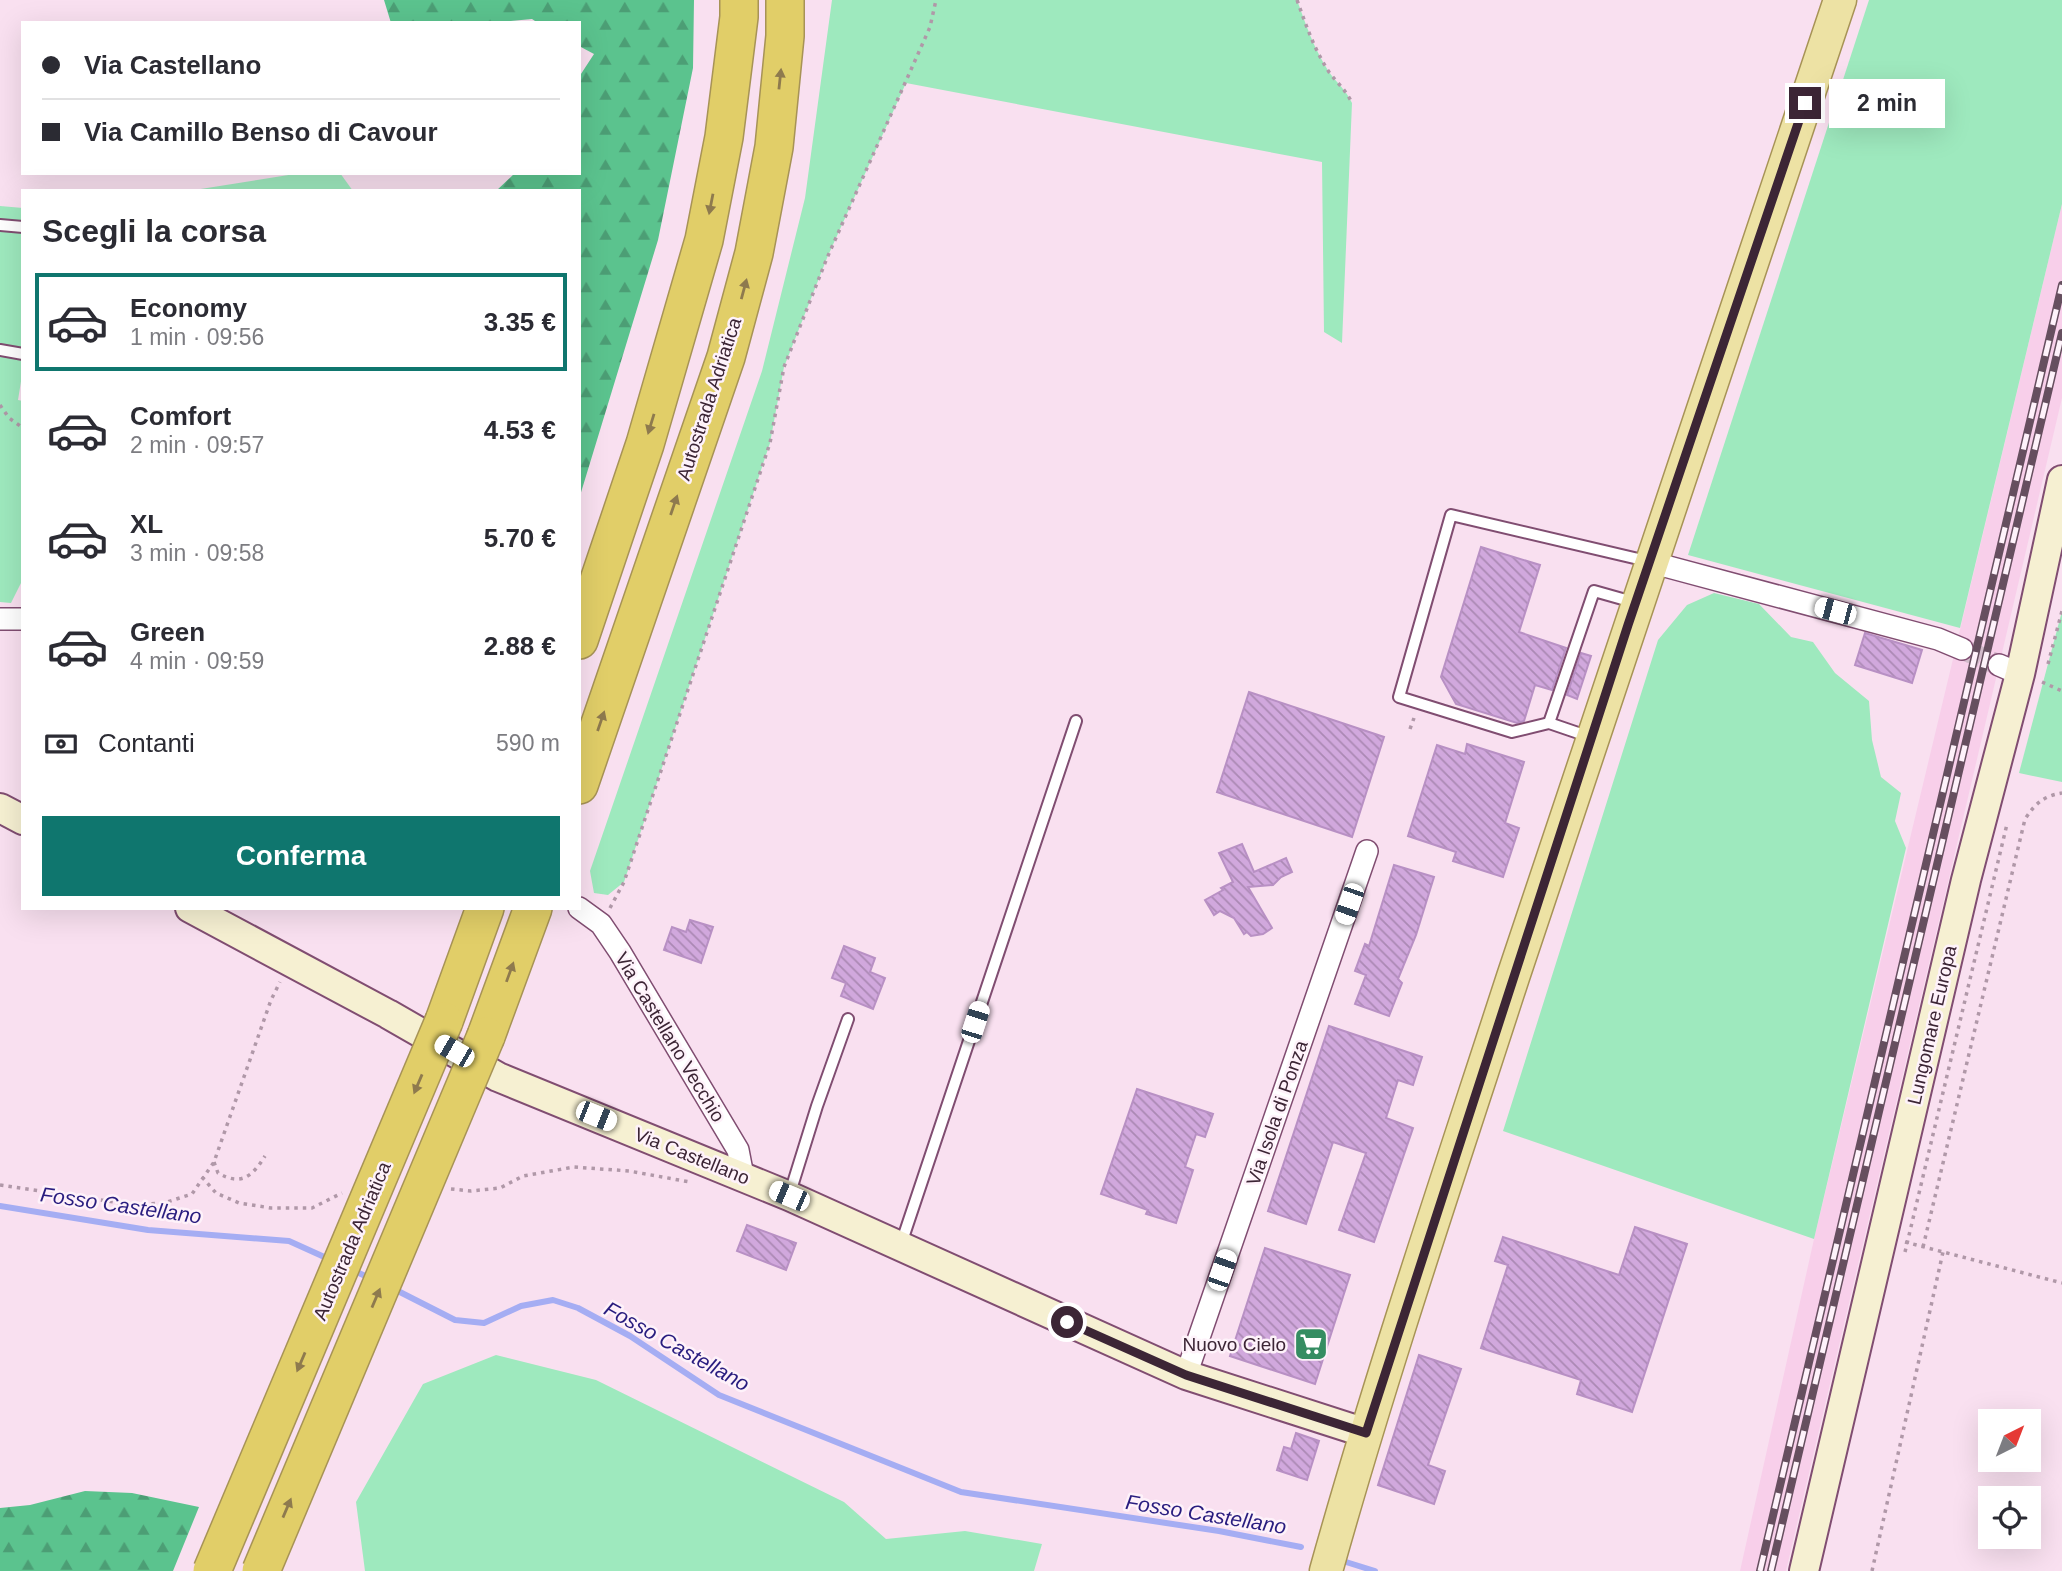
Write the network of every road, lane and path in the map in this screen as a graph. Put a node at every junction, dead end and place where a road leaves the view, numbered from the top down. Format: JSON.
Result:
{"nodes":[{"id":1,"x":739,"y":0,"type":"edge"},
{"id":2,"x":785,"y":0,"type":"edge"},
{"id":3,"x":936,"y":0,"type":"edge"},
{"id":4,"x":1297,"y":0,"type":"edge"},
{"id":5,"x":1840,"y":0,"type":"edge"},
{"id":6,"x":1352,"y":103,"type":"dead end"},
{"id":7,"x":0,"y":225,"type":"edge"},
{"id":8,"x":21,"y":227,"type":"edge"},
{"id":9,"x":0,"y":350,"type":"edge"},
{"id":10,"x":21,"y":355,"type":"edge"},
{"id":11,"x":0,"y":405,"type":"edge"},
{"id":12,"x":21,"y":427,"type":"edge"},
{"id":13,"x":2062,"y":481,"type":"edge"},
{"id":14,"x":1650,"y":562,"type":"junction"},
{"id":15,"x":1636,"y":603,"type":"junction"},
{"id":16,"x":0,"y":619,"type":"edge"},
{"id":17,"x":21,"y":620,"type":"edge"},
{"id":18,"x":581,"y":634,"type":"edge"},
{"id":19,"x":1962,"y":649,"type":"tunnel mouth"},
{"id":20,"x":1076,"y":721,"type":"dead end"},
{"id":21,"x":1549,"y":723,"type":"junction"},
{"id":22,"x":1592,"y":737,"type":"junction"},
{"id":23,"x":581,"y":779,"type":"edge"},
{"id":24,"x":2062,"y":793,"type":"edge"},
{"id":25,"x":0,"y":808,"type":"edge"},
{"id":26,"x":21,"y":819,"type":"edge"},
{"id":27,"x":2007,"y":824,"type":"dead end"},
{"id":28,"x":1367,"y":851,"type":"dead end"},
{"id":29,"x":194,"y":910,"type":"edge"},
{"id":30,"x":484,"y":910,"type":"edge"},
{"id":31,"x":532,"y":910,"type":"edge"},
{"id":32,"x":581,"y":910,"type":"edge"},
{"id":33,"x":601,"y":925,"type":"junction"},
{"id":34,"x":277,"y":988,"type":"dead end"},
{"id":35,"x":848,"y":1019,"type":"dead end"},
{"id":36,"x":264,"y":1156,"type":"dead end"},
{"id":37,"x":214,"y":1162,"type":"junction"},
{"id":38,"x":743,"y":1176,"type":"junction"},
{"id":39,"x":202,"y":1177,"type":"junction"},
{"id":40,"x":694,"y":1183,"type":"dead end"},
{"id":41,"x":0,"y":1185,"type":"edge"},
{"id":42,"x":444,"y":1188,"type":"dead end"},
{"id":43,"x":351,"y":1192,"type":"dead end"},
{"id":44,"x":789,"y":1196,"type":"junction"},
{"id":45,"x":1895,"y":1239,"type":"junction"},
{"id":46,"x":900,"y":1247,"type":"junction"},
{"id":47,"x":1923,"y":1247,"type":"junction"},
{"id":48,"x":1942,"y":1252,"type":"junction"},
{"id":49,"x":1904,"y":1256,"type":"dead end"},
{"id":50,"x":2062,"y":1283,"type":"edge"},
{"id":51,"x":1186,"y":1375,"type":"junction"},
{"id":52,"x":1366,"y":1433,"type":"junction"},
{"id":53,"x":212,"y":1571,"type":"edge"},
{"id":54,"x":261,"y":1571,"type":"edge"},
{"id":55,"x":1326,"y":1571,"type":"edge"},
{"id":56,"x":1804,"y":1571,"type":"edge"},
{"id":57,"x":1872,"y":1571,"type":"edge"}],
"edges":[{"from":1,"to":18,"type":"highway","one_way":true},
{"from":23,"to":2,"type":"highway","name":"Autostrada Adriatica","one_way":true},
{"from":3,"to":33,"type":"path"},
{"from":4,"to":6,"type":"path"},
{"from":5,"to":14,"type":"main road"},
{"from":7,"to":8,"type":"lane"},
{"from":9,"to":10,"type":"lane"},
{"from":11,"to":12,"type":"path"},
{"from":13,"to":45,"type":"street","name":"Lungomare Europa"},
{"from":14,"to":15,"type":"main road"},
{"from":14,"to":19,"type":"street"},
{"from":14,"to":21,"type":"lane"},
{"from":15,"to":21,"type":"lane"},
{"from":15,"to":22,"type":"main road"},
{"from":16,"to":17,"type":"street"},
{"from":20,"to":46,"type":"lane"},
{"from":21,"to":22,"type":"lane"},
{"from":22,"to":52,"type":"main road"},
{"from":24,"to":47,"type":"path"},
{"from":25,"to":26,"type":"street"},
{"from":27,"to":45,"type":"path"},
{"from":28,"to":51,"type":"street","name":"Via Isola di Ponza"},
{"from":29,"to":38,"type":"street","name":"Via Castellano"},
{"from":30,"to":53,"type":"highway","name":"Autostrada Adriatica","one_way":true,"bridge":true},
{"from":54,"to":31,"type":"highway","one_way":true,"bridge":true},
{"from":32,"to":33,"type":"street","name":"Via Castellano Vecchio"},
{"from":33,"to":38,"type":"street","name":"Via Castellano Vecchio"},
{"from":34,"to":37,"type":"path"},
{"from":35,"to":44,"type":"lane"},
{"from":36,"to":37,"type":"path"},
{"from":37,"to":39,"type":"path"},
{"from":38,"to":44,"type":"street","name":"Via Castellano"},
{"from":39,"to":41,"type":"path"},
{"from":39,"to":43,"type":"path"},
{"from":40,"to":42,"type":"path"},
{"from":44,"to":46,"type":"street","name":"Via Castellano"},
{"from":45,"to":47,"type":"path"},
{"from":45,"to":49,"type":"path"},
{"from":45,"to":56,"type":"street","name":"Lungomare Europa"},
{"from":46,"to":51,"type":"street","name":"Via Castellano"},
{"from":47,"to":48,"type":"path"},
{"from":48,"to":50,"type":"path"},
{"from":48,"to":57,"type":"path"},
{"from":51,"to":52,"type":"street","name":"Via Castellano"},
{"from":52,"to":55,"type":"main road"}]}
